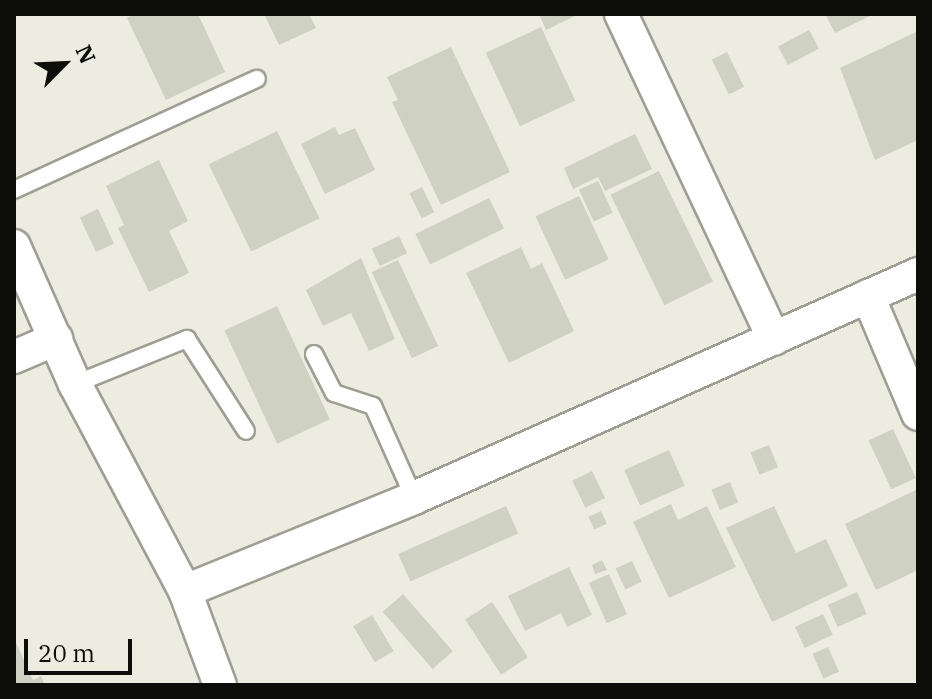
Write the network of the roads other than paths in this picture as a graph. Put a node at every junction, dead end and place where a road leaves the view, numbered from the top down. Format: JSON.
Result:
{"nodes":[{"id":1,"x":621,"y":14,"type":"edge"},
{"id":2,"x":257,"y":79,"type":"dead end"},
{"id":3,"x":14,"y":190,"type":"edge"},
{"id":4,"x":14,"y":246,"type":"edge"},
{"id":5,"x":918,"y":274,"type":"edge"},
{"id":6,"x":868,"y":296,"type":"junction"},
{"id":7,"x":56,"y":339,"type":"junction"},
{"id":8,"x":774,"y":339,"type":"junction"},
{"id":9,"x":314,"y":354,"type":"dead end"},
{"id":10,"x":14,"y":357,"type":"edge"},
{"id":11,"x":75,"y":384,"type":"junction"},
{"id":12,"x":918,"y":414,"type":"edge"},
{"id":13,"x":246,"y":431,"type":"dead end"},
{"id":14,"x":414,"y":498,"type":"junction"},
{"id":15,"x":185,"y":591,"type":"junction"},
{"id":16,"x":220,"y":685,"type":"edge"}],
"edges":[{"from":1,"to":8,"type":"street"},
{"from":2,"to":3,"type":"lane"},
{"from":4,"to":7,"type":"street"},
{"from":5,"to":6,"type":"street"},
{"from":6,"to":8,"type":"street"},
{"from":6,"to":12,"type":"street"},
{"from":7,"to":10,"type":"street"},
{"from":7,"to":11,"type":"street"},
{"from":8,"to":14,"type":"street"},
{"from":9,"to":14,"type":"lane"},
{"from":11,"to":13,"type":"lane"},
{"from":11,"to":15,"type":"street"},
{"from":14,"to":15,"type":"street"},
{"from":15,"to":16,"type":"street"}]}
